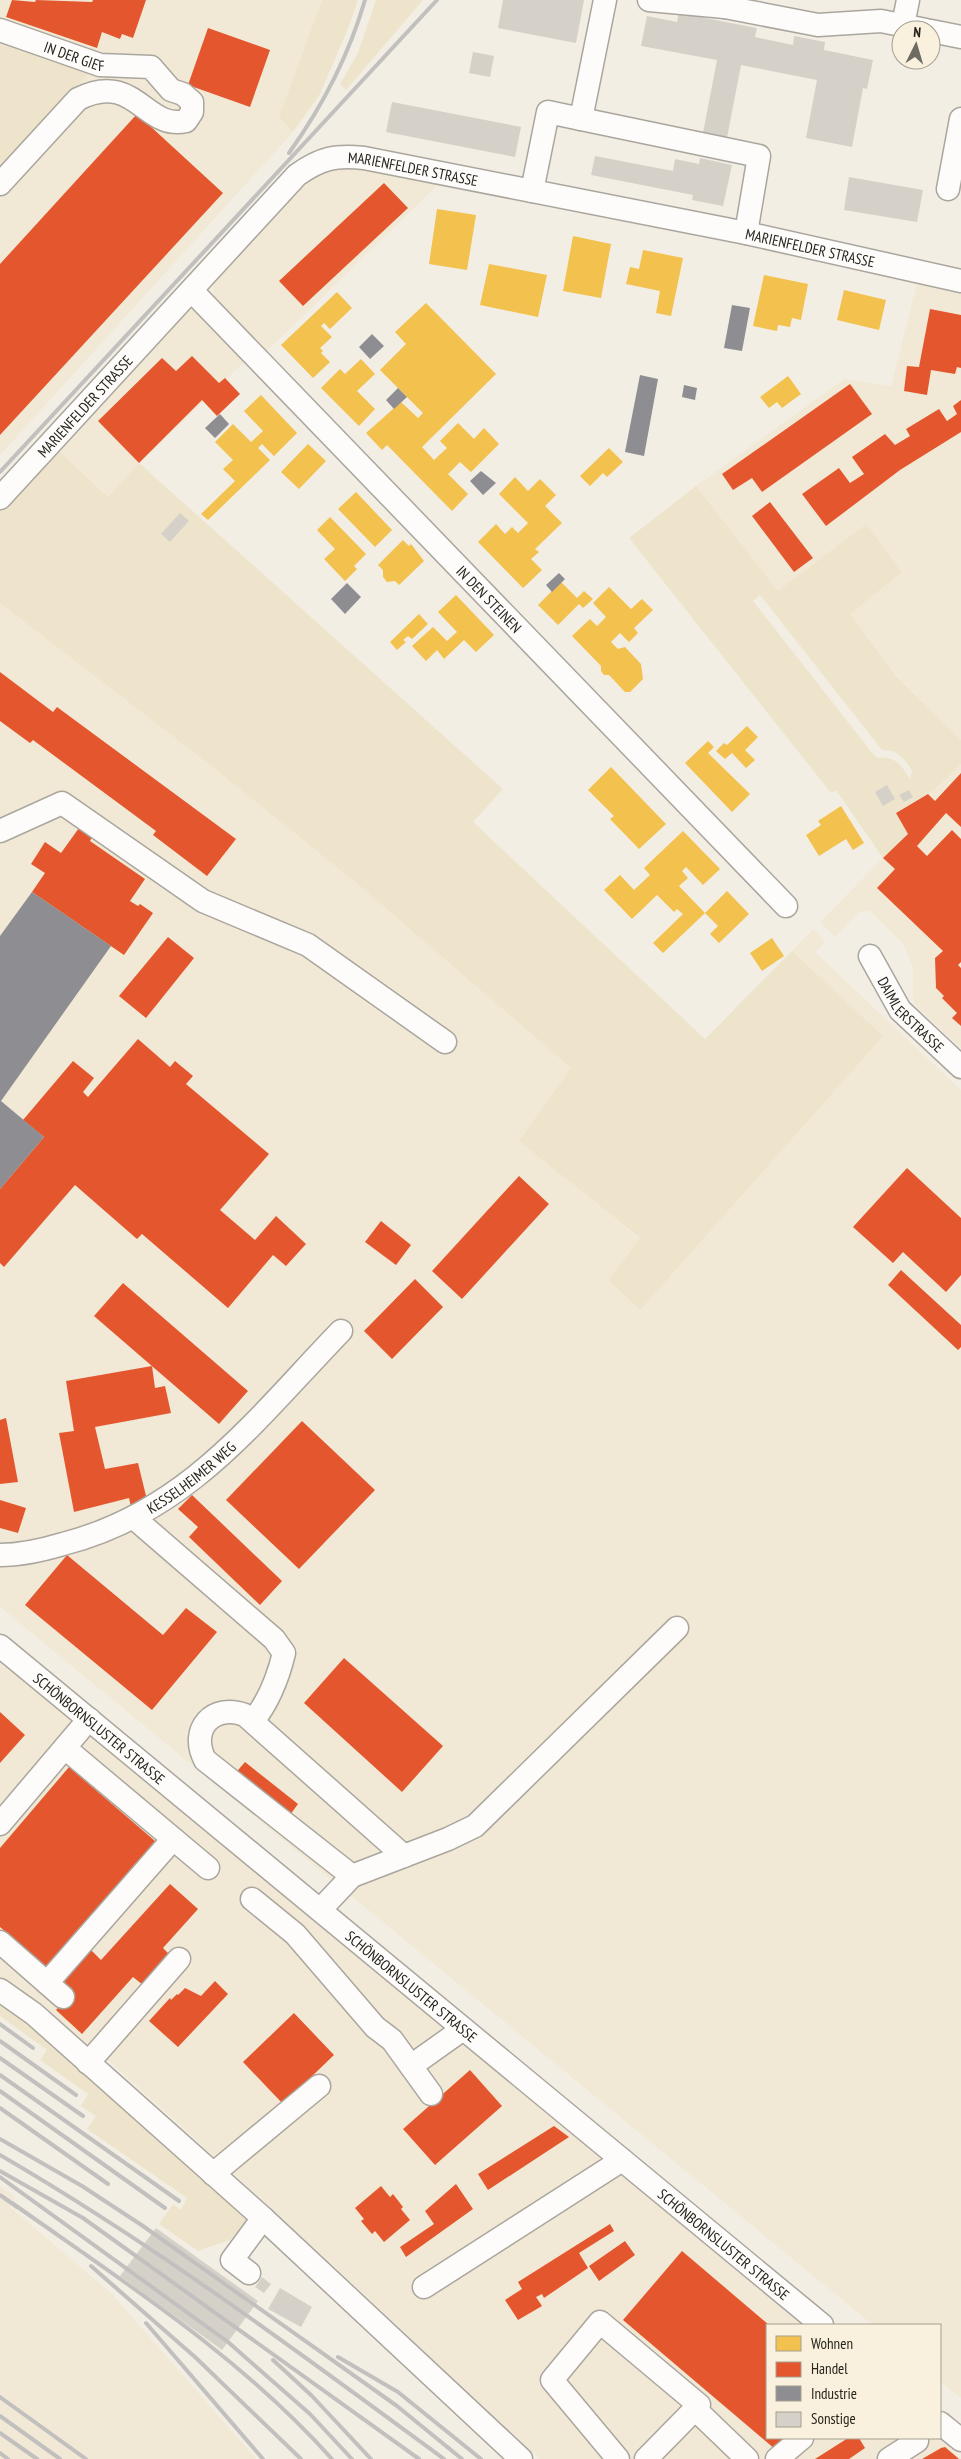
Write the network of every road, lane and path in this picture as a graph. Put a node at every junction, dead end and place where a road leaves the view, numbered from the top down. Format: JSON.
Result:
{"nodes":[{"id":1,"x":605,"y":0,"type":"edge"},
{"id":2,"x":649,"y":0,"type":"edge"},
{"id":3,"x":908,"y":0,"type":"edge"},
{"id":4,"x":726,"y":3,"type":"edge"},
{"id":5,"x":904,"y":20,"type":"edge"},
{"id":6,"x":891,"y":23,"type":"edge"},
{"id":7,"x":0,"y":30,"type":"edge"},
{"id":8,"x":941,"y":33,"type":"edge"},
{"id":9,"x":961,"y":37,"type":"edge"},
{"id":10,"x":581,"y":119,"type":"junction"},
{"id":11,"x":961,"y":119,"type":"edge"},
{"id":12,"x":0,"y":184,"type":"edge"},
{"id":13,"x":948,"y":189,"type":"dead end"},
{"id":14,"x":532,"y":191,"type":"junction"},
{"id":15,"x":746,"y":233,"type":"junction"},
{"id":16,"x":961,"y":280,"type":"edge"},
{"id":17,"x":192,"y":291,"type":"junction"},
{"id":18,"x":0,"y":498,"type":"edge"},
{"id":19,"x":0,"y":831,"type":"edge"},
{"id":20,"x":786,"y":906,"type":"dead end"},
{"id":21,"x":870,"y":956,"type":"dead end"},
{"id":22,"x":445,"y":1042,"type":"dead end"},
{"id":23,"x":961,"y":1067,"type":"edge"},
{"id":24,"x":341,"y":1331,"type":"dead end"},
{"id":25,"x":134,"y":1518,"type":"junction"},
{"id":26,"x":0,"y":1554,"type":"edge"},
{"id":27,"x":677,"y":1628,"type":"dead end"},
{"id":28,"x":0,"y":1646,"type":"edge"},
{"id":29,"x":89,"y":1719,"type":"junction"},
{"id":30,"x":253,"y":1721,"type":"junction"},
{"id":31,"x":65,"y":1748,"type":"junction"},
{"id":32,"x":0,"y":1824,"type":"edge"},
{"id":33,"x":173,"y":1839,"type":"junction"},
{"id":34,"x":404,"y":1856,"type":"junction"},
{"id":35,"x":208,"y":1868,"type":"dead end"},
{"id":36,"x":352,"y":1876,"type":"junction"},
{"id":37,"x":252,"y":1899,"type":"dead end"},
{"id":38,"x":320,"y":1910,"type":"junction"},
{"id":39,"x":0,"y":1942,"type":"edge"},
{"id":40,"x":179,"y":1959,"type":"dead end"},
{"id":41,"x":0,"y":1990,"type":"edge"},
{"id":42,"x":463,"y":2029,"type":"junction"},
{"id":43,"x":88,"y":2063,"type":"junction"},
{"id":44,"x":411,"y":2066,"type":"junction"},
{"id":45,"x":318,"y":2086,"type":"dead end"},
{"id":46,"x":431,"y":2094,"type":"dead end"},
{"id":47,"x":622,"y":2160,"type":"junction"},
{"id":48,"x":213,"y":2174,"type":"junction"},
{"id":49,"x":263,"y":2218,"type":"junction"},
{"id":50,"x":248,"y":2273,"type":"dead end"},
{"id":51,"x":424,"y":2287,"type":"dead end"},
{"id":52,"x":821,"y":2324,"type":"edge"},
{"id":53,"x":695,"y":2409,"type":"junction"},
{"id":54,"x":941,"y":2423,"type":"edge"},
{"id":55,"x":801,"y":2439,"type":"edge"},
{"id":56,"x":914,"y":2439,"type":"edge"},
{"id":57,"x":961,"y":2440,"type":"edge"},
{"id":58,"x":521,"y":2459,"type":"edge"},
{"id":59,"x":618,"y":2459,"type":"edge"},
{"id":60,"x":646,"y":2459,"type":"edge"},
{"id":61,"x":747,"y":2459,"type":"edge"},
{"id":62,"x":777,"y":2459,"type":"edge"},
{"id":63,"x":890,"y":2459,"type":"edge"}],
"edges":[{"from":1,"to":10,"type":"street"},
{"from":2,"to":4,"type":"street"},
{"from":3,"to":5,"type":"street"},
{"from":4,"to":6,"type":"street"},
{"from":7,"to":12,"type":"street","name":"IN DER GIEF"},
{"from":8,"to":9,"type":"street"},
{"from":10,"to":14,"type":"street"},
{"from":10,"to":15,"type":"street"},
{"from":11,"to":13,"type":"street"},
{"from":14,"to":15,"type":"street","name":"MARIENFELDER STRASSE"},
{"from":14,"to":17,"type":"street","name":"MARIENFELDER STRASSE"},
{"from":15,"to":16,"type":"street","name":"MARIENFELDER STRASSE"},
{"from":17,"to":18,"type":"street","name":"MARIENFELDER STRASSE"},
{"from":17,"to":20,"type":"street","name":"IN DEN STEINEN"},
{"from":19,"to":22,"type":"street"},
{"from":21,"to":23,"type":"street","name":"DAIMLERSTRASSE"},
{"from":24,"to":25,"type":"street","name":"KESSELHEIMER WEG"},
{"from":25,"to":26,"type":"street","name":"KESSELHEIMER WEG"},
{"from":25,"to":30,"type":"street"},
{"from":27,"to":34,"type":"street"},
{"from":28,"to":29,"type":"street","name":"SCHÖNBORNSLUSTER STRASSE"},
{"from":29,"to":31,"type":"street"},
{"from":29,"to":38,"type":"street","name":"SCHÖNBORNSLUSTER STRASSE"},
{"from":30,"to":34,"type":"street"},
{"from":30,"to":36,"type":"street"},
{"from":31,"to":32,"type":"street"},
{"from":31,"to":33,"type":"street"},
{"from":33,"to":35,"type":"street"},
{"from":33,"to":39,"type":"street"},
{"from":34,"to":36,"type":"street"},
{"from":36,"to":38,"type":"street"},
{"from":37,"to":44,"type":"street"},
{"from":38,"to":42,"type":"street","name":"SCHÖNBORNSLUSTER STRASSE"},
{"from":40,"to":43,"type":"street"},
{"from":41,"to":43,"type":"street"},
{"from":42,"to":44,"type":"street"},
{"from":42,"to":47,"type":"street","name":"SCHÖNBORNSLUSTER STRASSE"},
{"from":43,"to":48,"type":"street"},
{"from":44,"to":46,"type":"street"},
{"from":45,"to":48,"type":"street"},
{"from":47,"to":51,"type":"street"},
{"from":47,"to":52,"type":"street","name":"SCHÖNBORNSLUSTER STRASSE"},
{"from":48,"to":49,"type":"street"},
{"from":49,"to":50,"type":"street"},
{"from":49,"to":58,"type":"street"},
{"from":53,"to":59,"type":"street"},
{"from":53,"to":60,"type":"street"},
{"from":53,"to":61,"type":"street"},
{"from":54,"to":57,"type":"street"},
{"from":55,"to":62,"type":"street"},
{"from":56,"to":63,"type":"street"}]}
